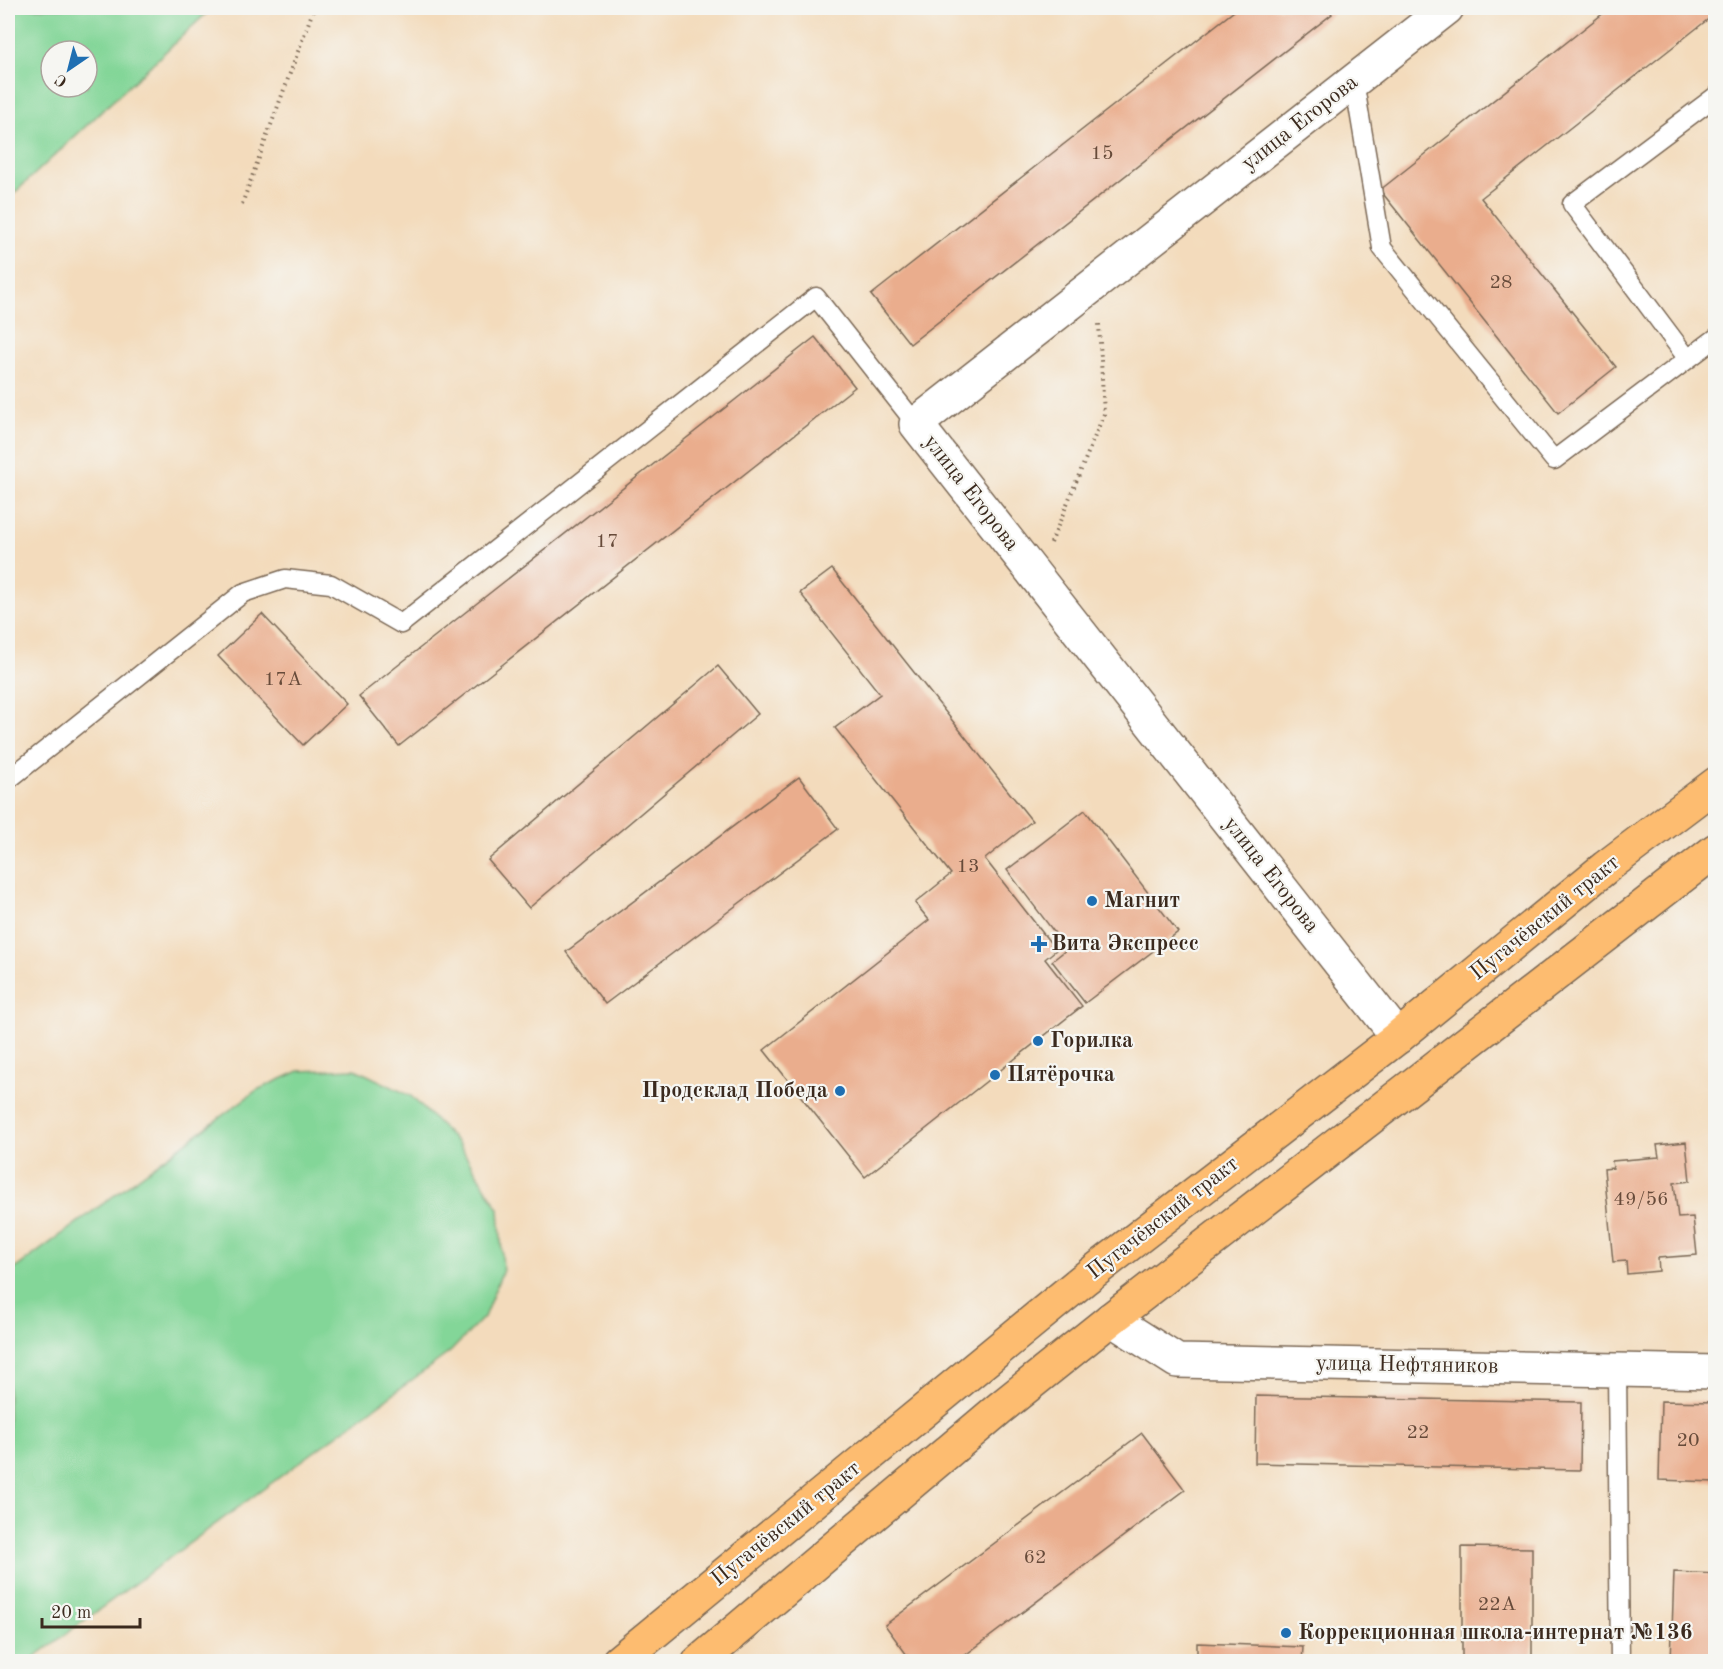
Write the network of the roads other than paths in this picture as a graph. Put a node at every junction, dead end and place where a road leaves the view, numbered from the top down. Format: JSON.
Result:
{"nodes":[{"id":1,"x":1447,"y":8,"type":"edge"},
{"id":2,"x":1353,"y":81,"type":"junction"},
{"id":3,"x":1716,"y":96,"type":"edge"},
{"id":4,"x":1716,"y":338,"type":"edge"},
{"id":5,"x":1688,"y":359,"type":"junction"},
{"id":6,"x":916,"y":424,"type":"junction"},
{"id":7,"x":8,"y":780,"type":"edge"},
{"id":8,"x":1716,"y":784,"type":"edge"},
{"id":9,"x":1716,"y":850,"type":"edge"},
{"id":10,"x":1398,"y":1037,"type":"junction"},
{"id":11,"x":1111,"y":1319,"type":"junction"},
{"id":12,"x":1617,"y":1369,"type":"junction"},
{"id":13,"x":1716,"y":1372,"type":"edge"},
{"id":14,"x":618,"y":1662,"type":"edge"},
{"id":15,"x":699,"y":1662,"type":"edge"},
{"id":16,"x":1620,"y":1662,"type":"edge"}],
"edges":[{"from":1,"to":2,"type":"street","name":"улица Егорова"},
{"from":2,"to":5,"type":"lane"},
{"from":2,"to":6,"type":"street","name":"улица Егорова"},
{"from":3,"to":5,"type":"lane"},
{"from":4,"to":5,"type":"lane"},
{"from":6,"to":7,"type":"lane"},
{"from":6,"to":10,"type":"street","name":"улица Егорова"},
{"from":8,"to":10,"type":"main road","name":"Пугачёвский тракт"},
{"from":9,"to":11,"type":"main road"},
{"from":10,"to":14,"type":"main road","name":"Пугачёвский тракт"},
{"from":11,"to":12,"type":"street","name":"улица Нефтяников"},
{"from":11,"to":15,"type":"main road"},
{"from":12,"to":13,"type":"street","name":"улица Нефтяников"},
{"from":12,"to":16,"type":"lane"}]}
